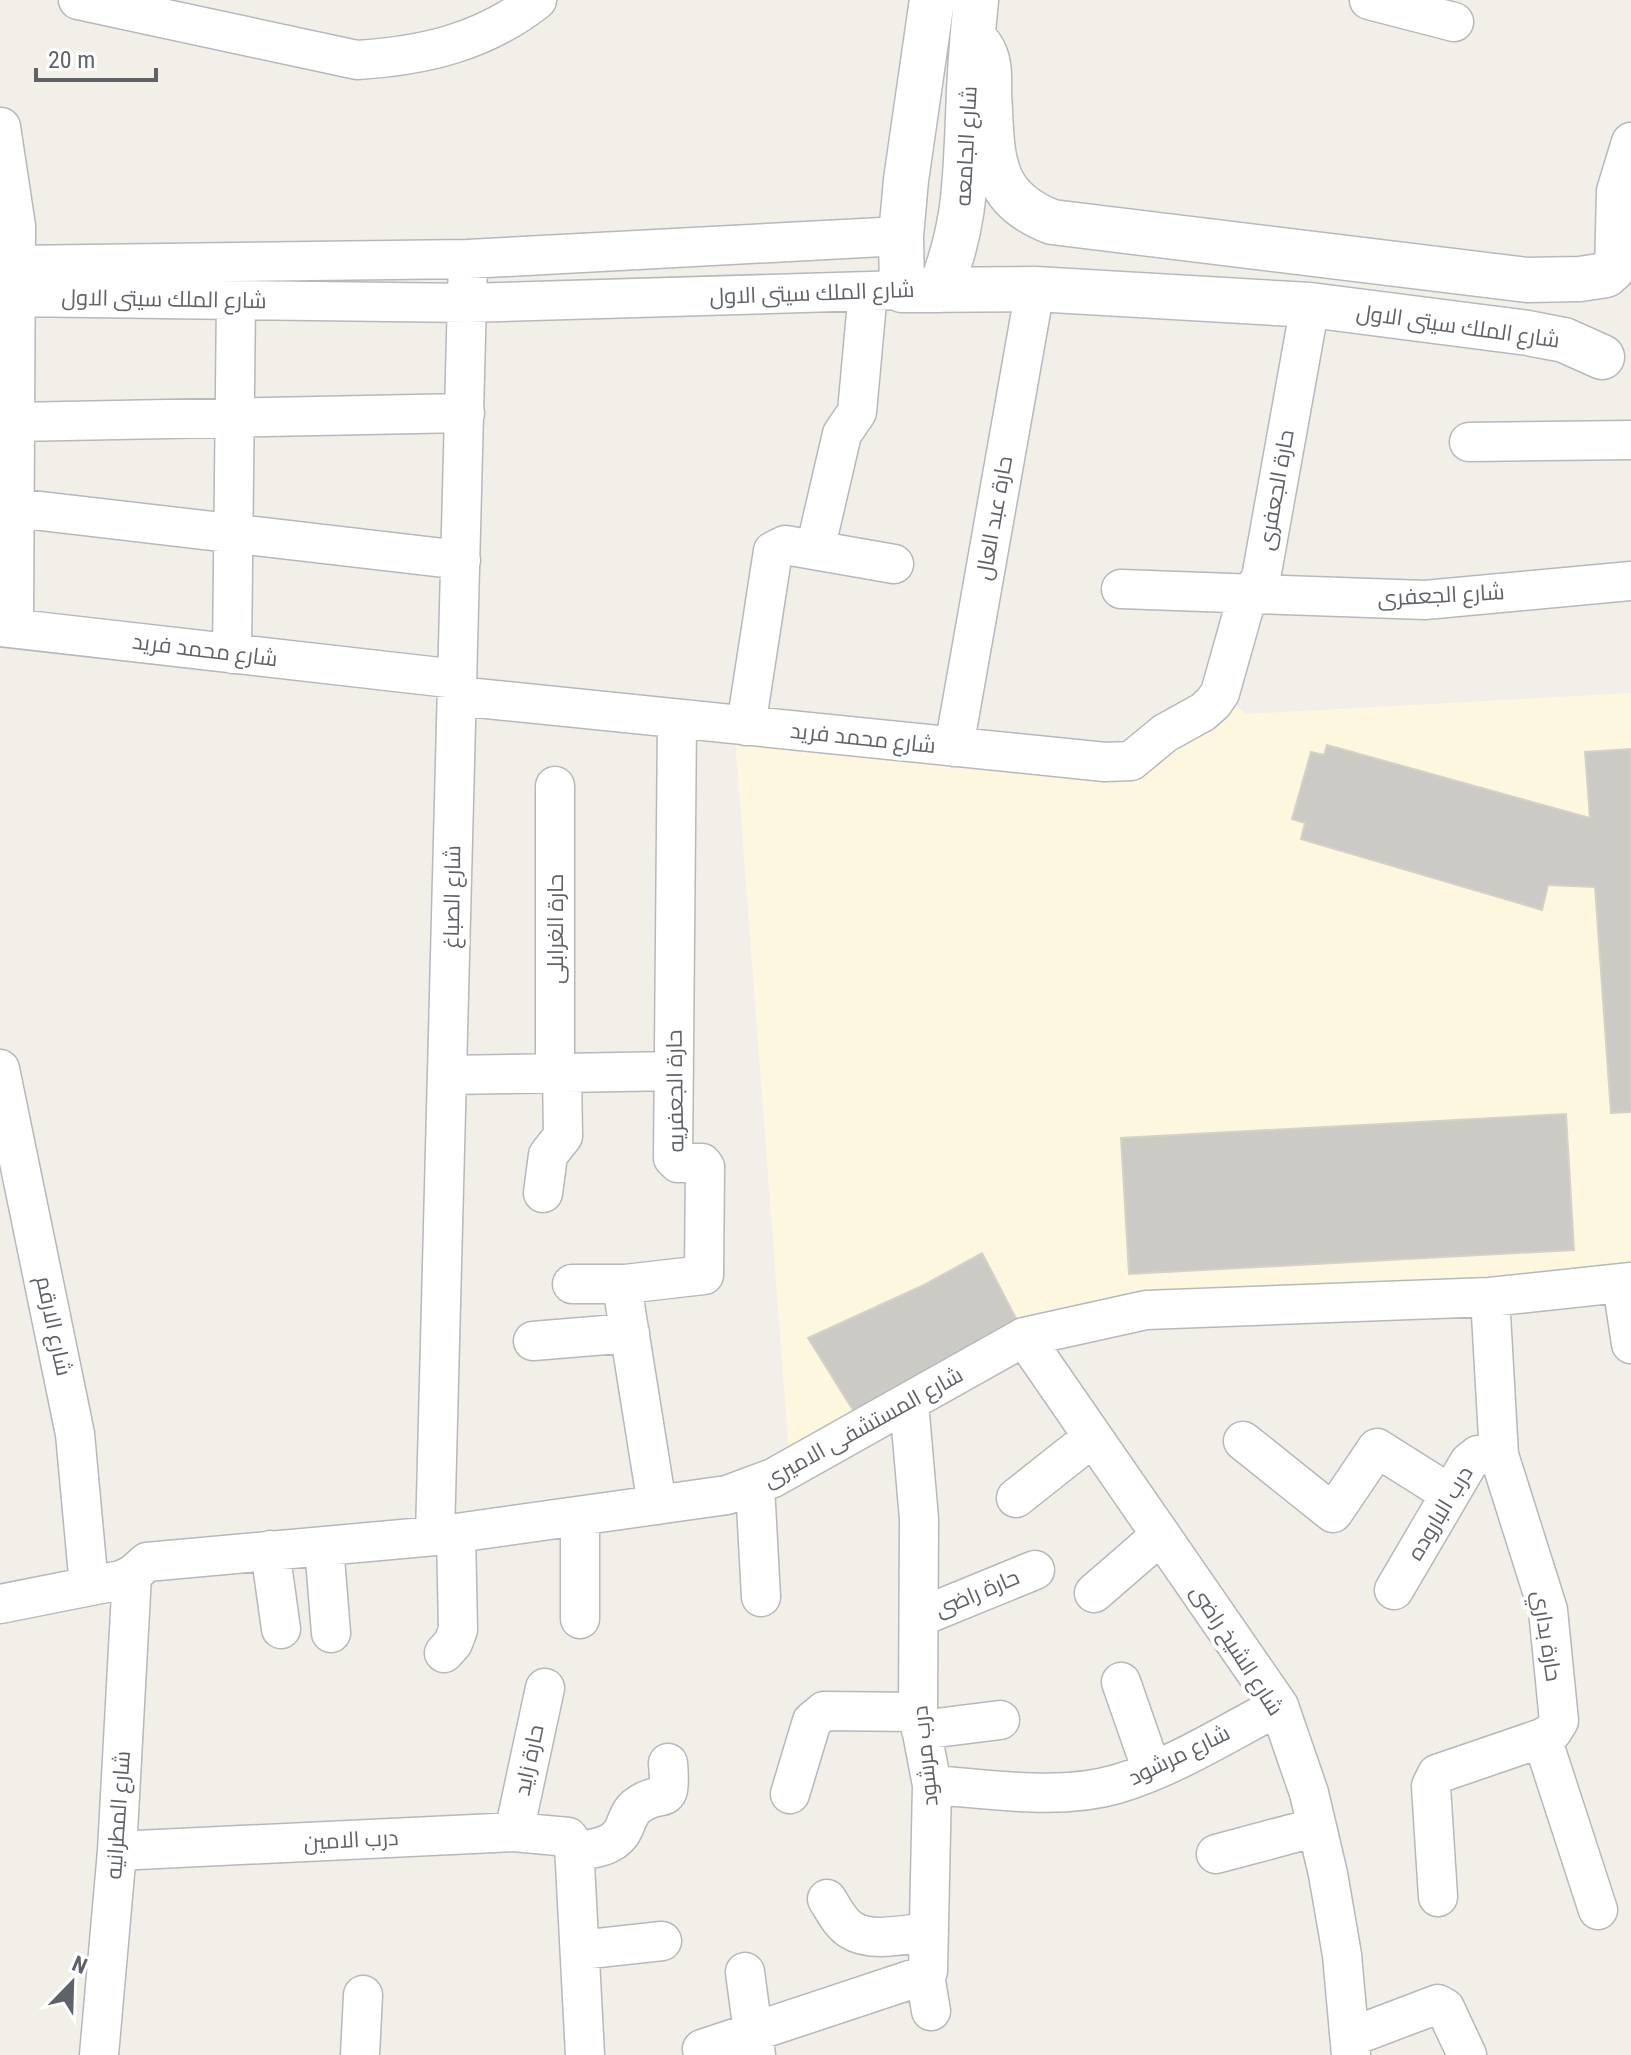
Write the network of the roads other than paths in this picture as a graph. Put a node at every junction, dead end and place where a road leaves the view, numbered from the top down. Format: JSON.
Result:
{"nodes":[{"id":1,"x":78,"y":0,"type":"edge"},
{"id":2,"x":537,"y":0,"type":"edge"},
{"id":3,"x":932,"y":0,"type":"edge"},
{"id":4,"x":1369,"y":0,"type":"edge"},
{"id":5,"x":975,"y":18,"type":"edge"},
{"id":6,"x":1454,"y":22,"type":"dead end"},
{"id":7,"x":1,"y":127,"type":"edge"},
{"id":8,"x":1631,"y":142,"type":"edge"},
{"id":9,"x":901,"y":236,"type":"junction"},
{"id":10,"x":468,"y":259,"type":"junction"},
{"id":11,"x":1617,"y":273,"type":"edge"},
{"id":12,"x":16,"y":281,"type":"junction"},
{"id":13,"x":1035,"y":289,"type":"junction"},
{"id":14,"x":904,"y":290,"type":"junction"},
{"id":15,"x":236,"y":300,"type":"junction"},
{"id":16,"x":468,"y":303,"type":"junction"},
{"id":17,"x":1310,"y":305,"type":"junction"},
{"id":18,"x":8,"y":358,"type":"edge"},
{"id":19,"x":1617,"y":360,"type":"edge"},
{"id":20,"x":465,"y":413,"type":"junction"},
{"id":21,"x":235,"y":418,"type":"junction"},
{"id":22,"x":15,"y":422,"type":"junction"},
{"id":23,"x":1631,"y":440,"type":"edge"},
{"id":24,"x":1469,"y":442,"type":"dead end"},
{"id":25,"x":15,"y":508,"type":"junction"},
{"id":26,"x":233,"y":534,"type":"junction"},
{"id":27,"x":815,"y":550,"type":"junction"},
{"id":28,"x":461,"y":560,"type":"junction"},
{"id":29,"x":894,"y":564,"type":"dead end"},
{"id":30,"x":1631,"y":581,"type":"edge"},
{"id":31,"x":1121,"y":589,"type":"dead end"},
{"id":32,"x":1250,"y":595,"type":"junction"},
{"id":33,"x":7,"y":627,"type":"edge"},
{"id":34,"x":232,"y":654,"type":"junction"},
{"id":35,"x":1225,"y":669,"type":"joint"},
{"id":36,"x":457,"y":688,"type":"junction"},
{"id":37,"x":677,"y":719,"type":"junction"},
{"id":38,"x":746,"y":726,"type":"junction"},
{"id":39,"x":954,"y":747,"type":"junction"},
{"id":40,"x":555,"y":786,"type":"dead end"},
{"id":41,"x":0,"y":1069,"type":"edge"},
{"id":42,"x":674,"y":1071,"type":"junction"},
{"id":43,"x":559,"y":1072,"type":"junction"},
{"id":44,"x":447,"y":1075,"type":"junction"},
{"id":45,"x":543,"y":1193,"type":"dead end"},
{"id":46,"x":1626,"y":1283,"type":"edge"},
{"id":47,"x":572,"y":1284,"type":"dead end"},
{"id":48,"x":625,"y":1284,"type":"junction"},
{"id":49,"x":1490,"y":1297,"type":"junction"},
{"id":50,"x":630,"y":1333,"type":"junction"},
{"id":51,"x":1024,"y":1337,"type":"junction"},
{"id":52,"x":533,"y":1341,"type":"dead end"},
{"id":53,"x":1631,"y":1344,"type":"edge"},
{"id":54,"x":909,"y":1403,"type":"junction"},
{"id":55,"x":1093,"y":1437,"type":"junction"},
{"id":56,"x":1243,"y":1441,"type":"dead end"},
{"id":57,"x":1499,"y":1455,"type":"junction"},
{"id":58,"x":755,"y":1486,"type":"junction"},
{"id":59,"x":1450,"y":1494,"type":"junction"},
{"id":60,"x":1016,"y":1498,"type":"dead end"},
{"id":61,"x":657,"y":1505,"type":"junction"},
{"id":62,"x":580,"y":1516,"type":"junction"},
{"id":63,"x":446,"y":1534,"type":"junction"},
{"id":64,"x":1161,"y":1535,"type":"junction"},
{"id":65,"x":324,"y":1546,"type":"junction"},
{"id":66,"x":270,"y":1550,"type":"junction"},
{"id":67,"x":1035,"y":1570,"type":"dead end"},
{"id":68,"x":132,"y":1575,"type":"junction"},
{"id":69,"x":89,"y":1586,"type":"junction"},
{"id":70,"x":1394,"y":1590,"type":"dead end"},
{"id":71,"x":1094,"y":1593,"type":"dead end"},
{"id":72,"x":761,"y":1597,"type":"dead end"},
{"id":73,"x":0,"y":1604,"type":"edge"},
{"id":74,"x":920,"y":1617,"type":"junction"},
{"id":75,"x":580,"y":1619,"type":"dead end"},
{"id":76,"x":281,"y":1629,"type":"dead end"},
{"id":77,"x":331,"y":1633,"type":"dead end"},
{"id":78,"x":444,"y":1653,"type":"dead end"},
{"id":79,"x":1121,"y":1682,"type":"dead end"},
{"id":80,"x":545,"y":1688,"type":"dead end"},
{"id":81,"x":1279,"y":1706,"type":"junction"},
{"id":82,"x":1000,"y":1720,"type":"dead end"},
{"id":83,"x":919,"y":1721,"type":"junction"},
{"id":84,"x":1542,"y":1738,"type":"junction"},
{"id":85,"x":668,"y":1763,"type":"dead end"},
{"id":86,"x":1152,"y":1771,"type":"junction"},
{"id":87,"x":932,"y":1785,"type":"junction"},
{"id":88,"x":790,"y":1794,"type":"dead end"},
{"id":89,"x":1317,"y":1827,"type":"junction"},
{"id":90,"x":514,"y":1832,"type":"junction"},
{"id":91,"x":117,"y":1851,"type":"junction"},
{"id":92,"x":574,"y":1852,"type":"junction"},
{"id":93,"x":1216,"y":1854,"type":"dead end"},
{"id":94,"x":1438,"y":1897,"type":"dead end"},
{"id":95,"x":827,"y":1899,"type":"dead end"},
{"id":96,"x":1598,"y":1910,"type":"dead end"},
{"id":97,"x":929,"y":1932,"type":"junction"},
{"id":98,"x":662,"y":1941,"type":"dead end"},
{"id":99,"x":580,"y":1950,"type":"junction"},
{"id":100,"x":745,"y":1972,"type":"dead end"},
{"id":101,"x":363,"y":1995,"type":"dead end"},
{"id":102,"x":754,"y":2044,"type":"edge"},
{"id":103,"x":1351,"y":2046,"type":"edge"},
{"id":104,"x":702,"y":2049,"type":"dead end"},
{"id":105,"x":99,"y":2055,"type":"edge"},
{"id":106,"x":360,"y":2055,"type":"edge"},
{"id":107,"x":585,"y":2055,"type":"edge"},
{"id":108,"x":1467,"y":2055,"type":"edge"}],
"edges":[{"from":1,"to":2,"type":"street"},
{"from":3,"to":9,"type":"main road"},
{"from":4,"to":6,"type":"street"},
{"from":5,"to":11,"type":"main road"},
{"from":5,"to":14,"type":"main road","name":"شارع الجامعه"},
{"from":7,"to":12,"type":"street"},
{"from":8,"to":11,"type":"street"},
{"from":9,"to":10,"type":"street","name":"شارع الملك سيتى الاول"},
{"from":9,"to":14,"type":"main road"},
{"from":10,"to":12,"type":"street","name":"شارع الملك سيتى الاول"},
{"from":10,"to":16,"type":"street","name":"شارع الصباغ"},
{"from":11,"to":19,"type":"main road"},
{"from":12,"to":15,"type":"street","name":"شارع الملك سيتى الاول"},
{"from":12,"to":18,"type":"street"},
{"from":13,"to":14,"type":"main road","name":"شارع الملك سيتى الاول"},
{"from":13,"to":17,"type":"main road","name":"شارع الملك سيتى الاول"},
{"from":13,"to":39,"type":"street","name":"حارة عبد العال"},
{"from":14,"to":16,"type":"street","name":"شارع الملك سيتى الاول"},
{"from":14,"to":27,"type":"street"},
{"from":15,"to":16,"type":"street","name":"شارع الملك سيتى الاول"},
{"from":15,"to":21,"type":"street"},
{"from":16,"to":20,"type":"street","name":"شارع الصباغ"},
{"from":17,"to":19,"type":"main road","name":"شارع الملك سيتى الاول"},
{"from":17,"to":32,"type":"street","name":"حارة الجعفرى"},
{"from":18,"to":22,"type":"street"},
{"from":20,"to":21,"type":"street"},
{"from":20,"to":28,"type":"street","name":"شارع الصباغ"},
{"from":21,"to":22,"type":"street"},
{"from":21,"to":26,"type":"street"},
{"from":22,"to":25,"type":"street"},
{"from":23,"to":24,"type":"street"},
{"from":25,"to":26,"type":"street"},
{"from":25,"to":33,"type":"street"},
{"from":26,"to":28,"type":"street"},
{"from":26,"to":34,"type":"street"},
{"from":27,"to":29,"type":"street"},
{"from":27,"to":38,"type":"street"},
{"from":28,"to":36,"type":"street","name":"شارع الصباغ"},
{"from":30,"to":32,"type":"street","name":"شارع الجعفرى"},
{"from":31,"to":32,"type":"street","name":"شارع الجعفرى"},
{"from":32,"to":35,"type":"street","name":"حارة الجعفرى"},
{"from":33,"to":34,"type":"street","name":"شارع محمد فريد"},
{"from":34,"to":36,"type":"street","name":"شارع محمد فريد"},
{"from":35,"to":39,"type":"street","name":"شارع محمد فريد"},
{"from":36,"to":37,"type":"street","name":"شارع محمد فريد"},
{"from":36,"to":44,"type":"street","name":"شارع الصباغ"},
{"from":37,"to":38,"type":"street","name":"شارع محمد فريد"},
{"from":37,"to":42,"type":"street","name":"حارة الجعفريه"},
{"from":38,"to":39,"type":"street","name":"شارع محمد فريد"},
{"from":40,"to":43,"type":"street","name":"حارة الغرابلى"},
{"from":41,"to":69,"type":"street","name":"شارع الارقم"},
{"from":42,"to":43,"type":"street"},
{"from":42,"to":48,"type":"street","name":"حارة الجعفريه"},
{"from":43,"to":44,"type":"street"},
{"from":43,"to":45,"type":"street","name":"حارة الغرابلى"},
{"from":44,"to":63,"type":"street","name":"شارع الصباغ"},
{"from":46,"to":49,"type":"street","name":"شارع المستشفى الاميرى"},
{"from":46,"to":53,"type":"street"},
{"from":47,"to":48,"type":"street"},
{"from":48,"to":50,"type":"street"},
{"from":49,"to":51,"type":"street","name":"شارع المستشفى الاميرى"},
{"from":49,"to":57,"type":"street","name":"حارة بداري"},
{"from":50,"to":52,"type":"street"},
{"from":50,"to":61,"type":"street"},
{"from":51,"to":54,"type":"street","name":"شارع المستشفى الاميرى"},
{"from":51,"to":55,"type":"street","name":"شارع الشيخ راضى"},
{"from":54,"to":58,"type":"street","name":"شارع المستشفى الاميرى"},
{"from":54,"to":74,"type":"street","name":"درب مرشود"},
{"from":55,"to":60,"type":"street"},
{"from":55,"to":64,"type":"street","name":"شارع الشيخ راضى"},
{"from":56,"to":59,"type":"street"},
{"from":57,"to":59,"type":"street","name":"درب الباروده"},
{"from":57,"to":84,"type":"street","name":"حارة بداري"},
{"from":58,"to":61,"type":"street","name":"شارع المستشفى الاميرى"},
{"from":58,"to":72,"type":"street"},
{"from":59,"to":70,"type":"street","name":"درب الباروده"},
{"from":61,"to":62,"type":"street","name":"شارع المستشفى الاميرى"},
{"from":62,"to":63,"type":"street","name":"شارع المستشفى الاميرى"},
{"from":62,"to":75,"type":"street"},
{"from":63,"to":65,"type":"street","name":"شارع المستشفى الاميرى"},
{"from":63,"to":78,"type":"street","name":"شارع الصباغ"},
{"from":64,"to":71,"type":"street"},
{"from":64,"to":81,"type":"street","name":"شارع الشيخ راضى"},
{"from":65,"to":66,"type":"street","name":"شارع المستشفى الاميرى"},
{"from":65,"to":77,"type":"street"},
{"from":66,"to":68,"type":"street","name":"شارع المستشفى الاميرى"},
{"from":66,"to":76,"type":"street"},
{"from":67,"to":74,"type":"street","name":"حارة راضى"},
{"from":68,"to":69,"type":"street","name":"شارع المستشفى الاميرى"},
{"from":68,"to":91,"type":"street","name":"شارع المطرانيه"},
{"from":69,"to":73,"type":"street","name":"شارع المستشفى الاميرى"},
{"from":74,"to":83,"type":"street","name":"درب مرشود"},
{"from":79,"to":86,"type":"street"},
{"from":80,"to":90,"type":"street","name":"حارة زايد"},
{"from":81,"to":86,"type":"street","name":"شارع مرشود"},
{"from":81,"to":89,"type":"street","name":"شارع الشيخ راضى"},
{"from":82,"to":83,"type":"street"},
{"from":83,"to":87,"type":"street","name":"درب مرشود"},
{"from":83,"to":88,"type":"street"},
{"from":84,"to":94,"type":"street"},
{"from":84,"to":96,"type":"street"},
{"from":85,"to":92,"type":"street"},
{"from":86,"to":87,"type":"street","name":"شارع مرشود"},
{"from":87,"to":97,"type":"street","name":"درب مرشود"},
{"from":89,"to":93,"type":"street"},
{"from":89,"to":103,"type":"street","name":"شارع الشيخ راضى"},
{"from":90,"to":91,"type":"street","name":"درب الامين"},
{"from":90,"to":92,"type":"street","name":"درب الامين"},
{"from":91,"to":105,"type":"street","name":"شارع المطرانيه"},
{"from":92,"to":99,"type":"street"},
{"from":95,"to":97,"type":"street"},
{"from":97,"to":102,"type":"street","name":"درب مرشود"},
{"from":98,"to":99,"type":"street"},
{"from":99,"to":107,"type":"street"},
{"from":100,"to":102,"type":"street"},
{"from":101,"to":106,"type":"street"},
{"from":102,"to":104,"type":"street","name":"درب مرشود"},
{"from":103,"to":108,"type":"street"}]}
